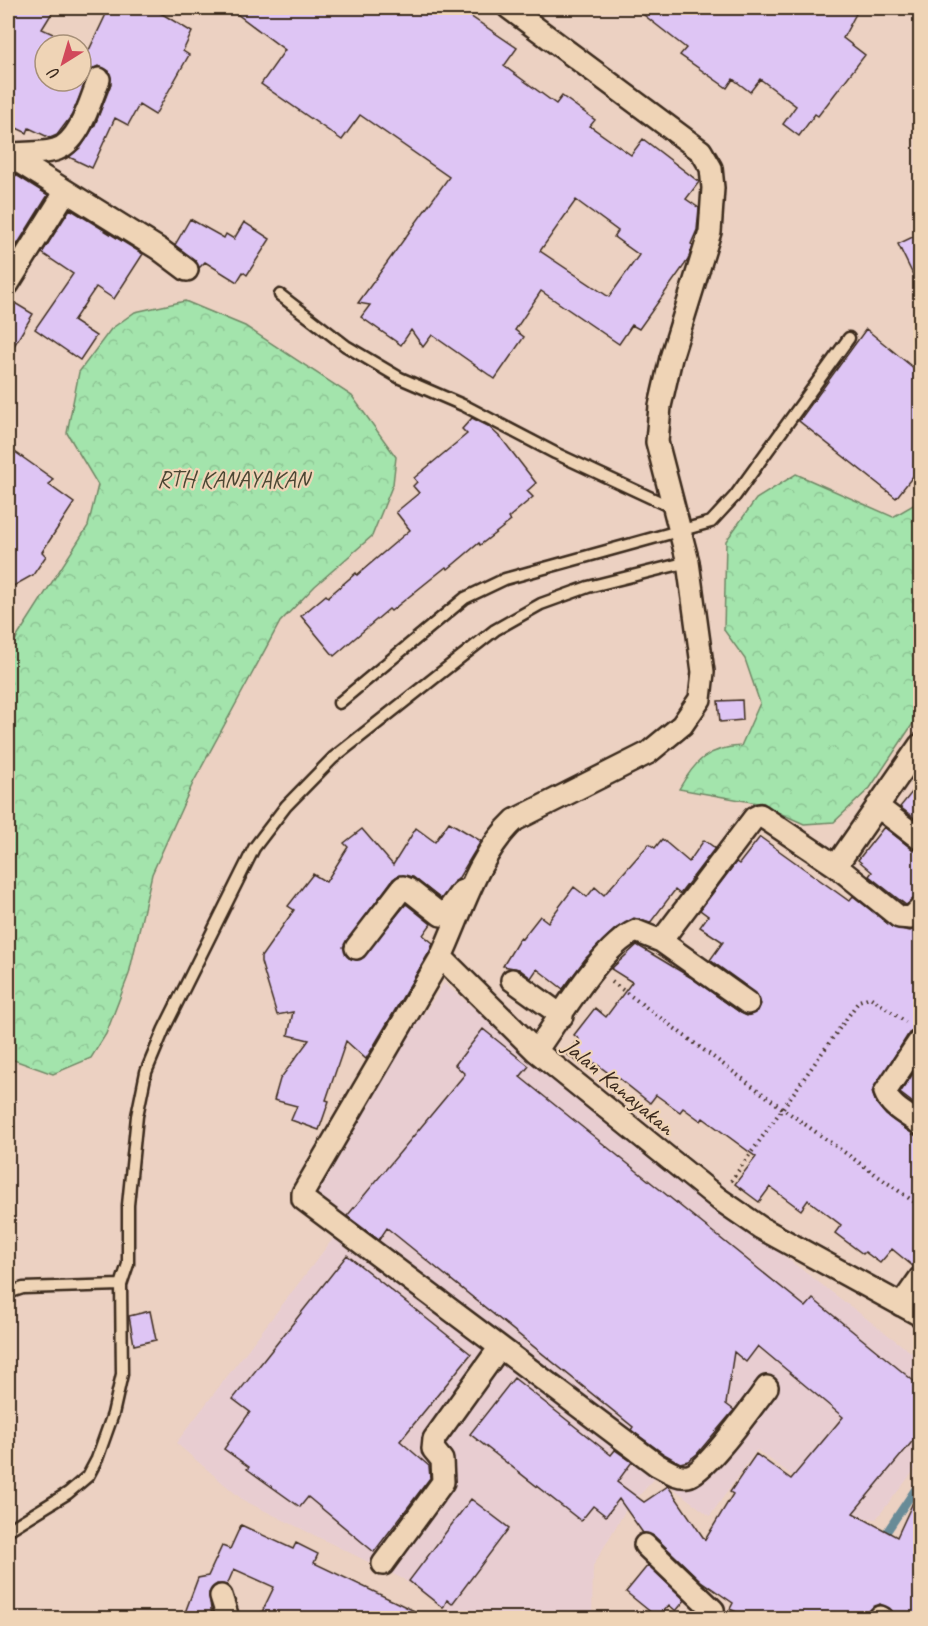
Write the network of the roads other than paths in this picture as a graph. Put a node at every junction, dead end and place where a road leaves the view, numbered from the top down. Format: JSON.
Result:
{"nodes":[{"id":1,"x":509,"y":8,"type":"edge"},
{"id":2,"x":99,"y":80,"type":"dead end"},
{"id":3,"x":8,"y":154,"type":"edge"},
{"id":4,"x":66,"y":191,"type":"junction"},
{"id":5,"x":187,"y":270,"type":"dead end"},
{"id":6,"x":8,"y":284,"type":"edge"},
{"id":7,"x":280,"y":295,"type":"dead end"},
{"id":8,"x":849,"y":338,"type":"dead end"},
{"id":9,"x":674,"y":508,"type":"junction"},
{"id":10,"x":680,"y":532,"type":"junction"},
{"id":11,"x":688,"y":562,"type":"junction"},
{"id":12,"x":339,"y":703,"type":"dead end"},
{"id":13,"x":921,"y":745,"type":"edge"},
{"id":14,"x":877,"y":806,"type":"junction"},
{"id":15,"x":921,"y":839,"type":"edge"},
{"id":16,"x":492,"y":849,"type":"junction"},
{"id":17,"x":836,"y":866,"type":"junction"},
{"id":18,"x":921,"y":909,"type":"edge"},
{"id":19,"x":661,"y":941,"type":"junction"},
{"id":20,"x":356,"y":948,"type":"dead end"},
{"id":21,"x":441,"y":957,"type":"junction"},
{"id":22,"x":512,"y":980,"type":"dead end"},
{"id":23,"x":748,"y":1003,"type":"dead end"},
{"id":24,"x":562,"y":1016,"type":"junction"},
{"id":25,"x":916,"y":1033,"type":"edge"},
{"id":26,"x":536,"y":1050,"type":"junction"},
{"id":27,"x":921,"y":1124,"type":"edge"},
{"id":28,"x":921,"y":1278,"type":"edge"},
{"id":29,"x":121,"y":1285,"type":"junction"},
{"id":30,"x":8,"y":1293,"type":"edge"},
{"id":31,"x":901,"y":1305,"type":"junction"},
{"id":32,"x":921,"y":1315,"type":"edge"},
{"id":33,"x":500,"y":1347,"type":"junction"},
{"id":34,"x":766,"y":1387,"type":"dead end"},
{"id":35,"x":8,"y":1530,"type":"edge"},
{"id":36,"x":645,"y":1545,"type":"dead end"},
{"id":37,"x":383,"y":1564,"type":"dead end"},
{"id":38,"x":221,"y":1596,"type":"dead end"},
{"id":39,"x":228,"y":1618,"type":"edge"},
{"id":40,"x":710,"y":1618,"type":"edge"}],
"edges":[{"from":1,"to":9,"type":"street"},
{"from":2,"to":3,"type":"street"},
{"from":3,"to":4,"type":"street"},
{"from":4,"to":5,"type":"street"},
{"from":4,"to":6,"type":"street"},
{"from":7,"to":9,"type":"lane"},
{"from":8,"to":10,"type":"lane"},
{"from":9,"to":10,"type":"street"},
{"from":10,"to":11,"type":"street"},
{"from":10,"to":12,"type":"lane"},
{"from":11,"to":16,"type":"street"},
{"from":11,"to":29,"type":"lane"},
{"from":13,"to":14,"type":"street"},
{"from":14,"to":15,"type":"street"},
{"from":14,"to":17,"type":"street"},
{"from":16,"to":20,"type":"street"},
{"from":16,"to":21,"type":"street"},
{"from":17,"to":18,"type":"street"},
{"from":17,"to":19,"type":"street"},
{"from":19,"to":23,"type":"street","name":"Jalan Kanayakan"},
{"from":19,"to":24,"type":"street","name":"Jalan Kanayakan"},
{"from":21,"to":26,"type":"street"},
{"from":21,"to":33,"type":"street"},
{"from":22,"to":24,"type":"street"},
{"from":24,"to":26,"type":"street","name":"Jalan Kanayakan"},
{"from":25,"to":27,"type":"street"},
{"from":26,"to":31,"type":"street","name":"Jalan Kanayakan"},
{"from":28,"to":31,"type":"street"},
{"from":29,"to":30,"type":"lane"},
{"from":29,"to":35,"type":"lane"},
{"from":31,"to":32,"type":"street","name":"Jalan Kanayakan"},
{"from":33,"to":34,"type":"street"},
{"from":33,"to":37,"type":"street"},
{"from":36,"to":40,"type":"street"},
{"from":38,"to":39,"type":"street"}]}
